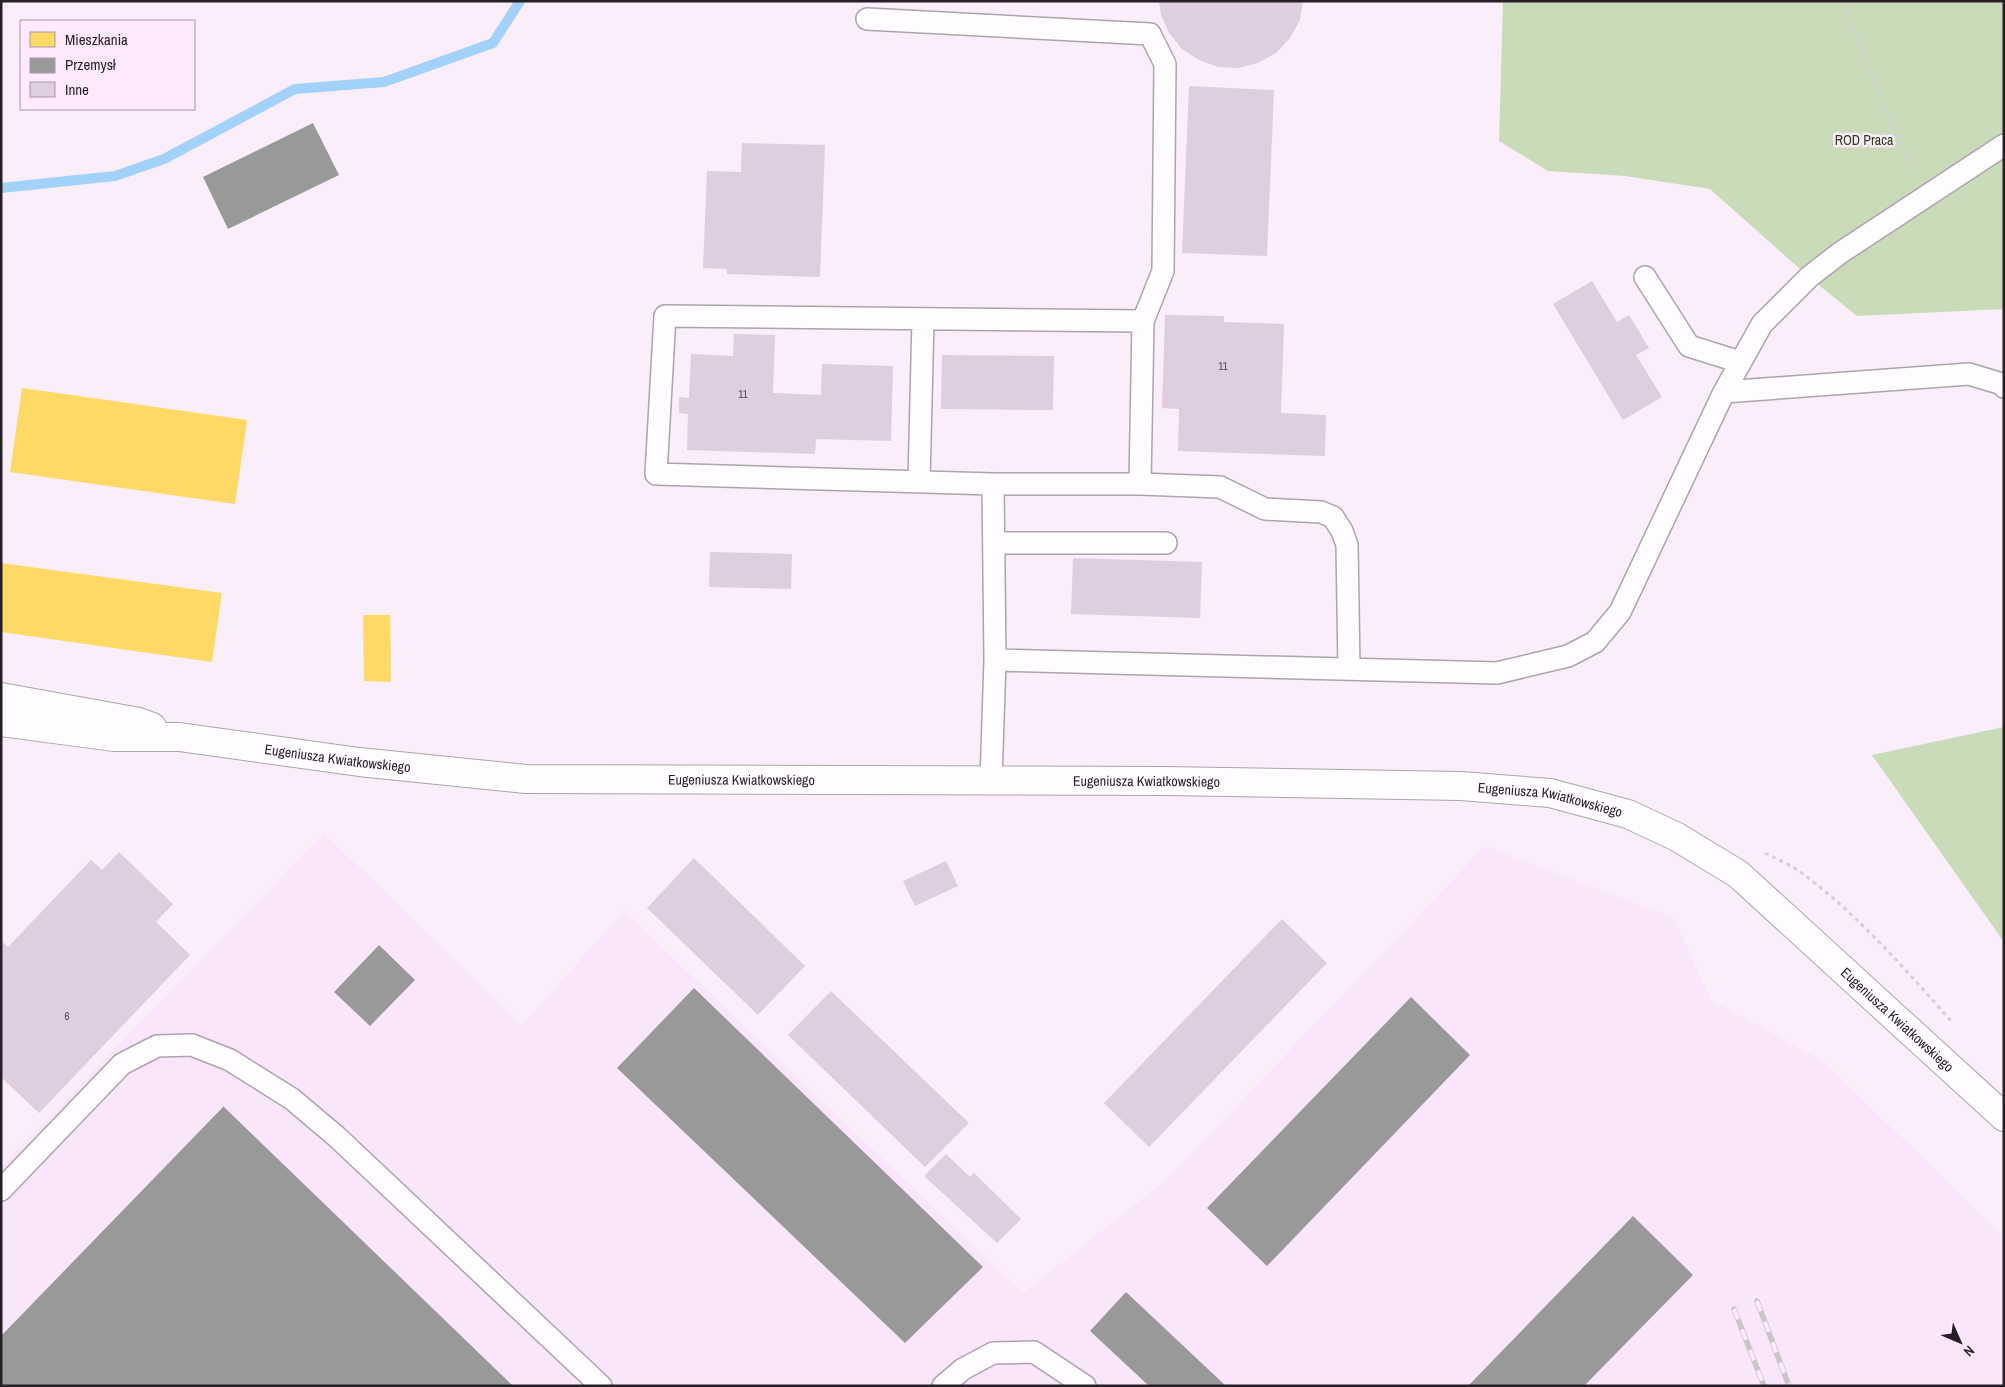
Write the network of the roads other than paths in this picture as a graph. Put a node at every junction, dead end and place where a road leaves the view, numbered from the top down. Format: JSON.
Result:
{"nodes":[{"id":1,"x":868,"y":19,"type":"dead end"},
{"id":2,"x":2004,"y":145,"type":"edge"},
{"id":3,"x":1645,"y":277,"type":"dead end"},
{"id":4,"x":923,"y":319,"type":"junction"},
{"id":5,"x":1143,"y":321,"type":"junction"},
{"id":6,"x":1740,"y":362,"type":"junction"},
{"id":7,"x":2004,"y":387,"type":"edge"},
{"id":8,"x":1724,"y":392,"type":"junction"},
{"id":9,"x":919,"y":482,"type":"junction"},
{"id":10,"x":994,"y":484,"type":"junction"},
{"id":11,"x":1140,"y":484,"type":"junction"},
{"id":12,"x":994,"y":543,"type":"junction"},
{"id":13,"x":1166,"y":543,"type":"dead end"},
{"id":14,"x":995,"y":660,"type":"junction"},
{"id":15,"x":1349,"y":668,"type":"junction"},
{"id":16,"x":1,"y":697,"type":"edge"},
{"id":17,"x":1,"y":722,"type":"edge"},
{"id":18,"x":179,"y":737,"type":"junction"},
{"id":19,"x":991,"y":781,"type":"junction"},
{"id":20,"x":2004,"y":1117,"type":"edge"},
{"id":21,"x":1,"y":1190,"type":"edge"},
{"id":22,"x":602,"y":1386,"type":"edge"},
{"id":23,"x":943,"y":1386,"type":"edge"},
{"id":24,"x":1085,"y":1386,"type":"edge"}],
"edges":[{"from":1,"to":5,"type":"lane"},
{"from":2,"to":6,"type":"lane"},
{"from":3,"to":6,"type":"lane"},
{"from":4,"to":5,"type":"lane"},
{"from":4,"to":9,"type":"lane"},
{"from":4,"to":9,"type":"lane"},
{"from":5,"to":11,"type":"lane"},
{"from":6,"to":8,"type":"lane"},
{"from":7,"to":8,"type":"lane"},
{"from":8,"to":15,"type":"lane"},
{"from":9,"to":10,"type":"lane"},
{"from":10,"to":11,"type":"lane"},
{"from":10,"to":12,"type":"lane"},
{"from":11,"to":15,"type":"lane"},
{"from":12,"to":13,"type":"lane"},
{"from":12,"to":14,"type":"lane"},
{"from":14,"to":15,"type":"lane"},
{"from":14,"to":19,"type":"lane"},
{"from":16,"to":18,"type":"street","name":"Eugeniusza Kwiatkowskiego"},
{"from":17,"to":18,"type":"street","name":"Eugeniusza Kwiatkowskiego"},
{"from":18,"to":19,"type":"street","name":"Eugeniusza Kwiatkowskiego"},
{"from":19,"to":20,"type":"street","name":"Eugeniusza Kwiatkowskiego"},
{"from":21,"to":22,"type":"lane"},
{"from":23,"to":24,"type":"lane"}]}
